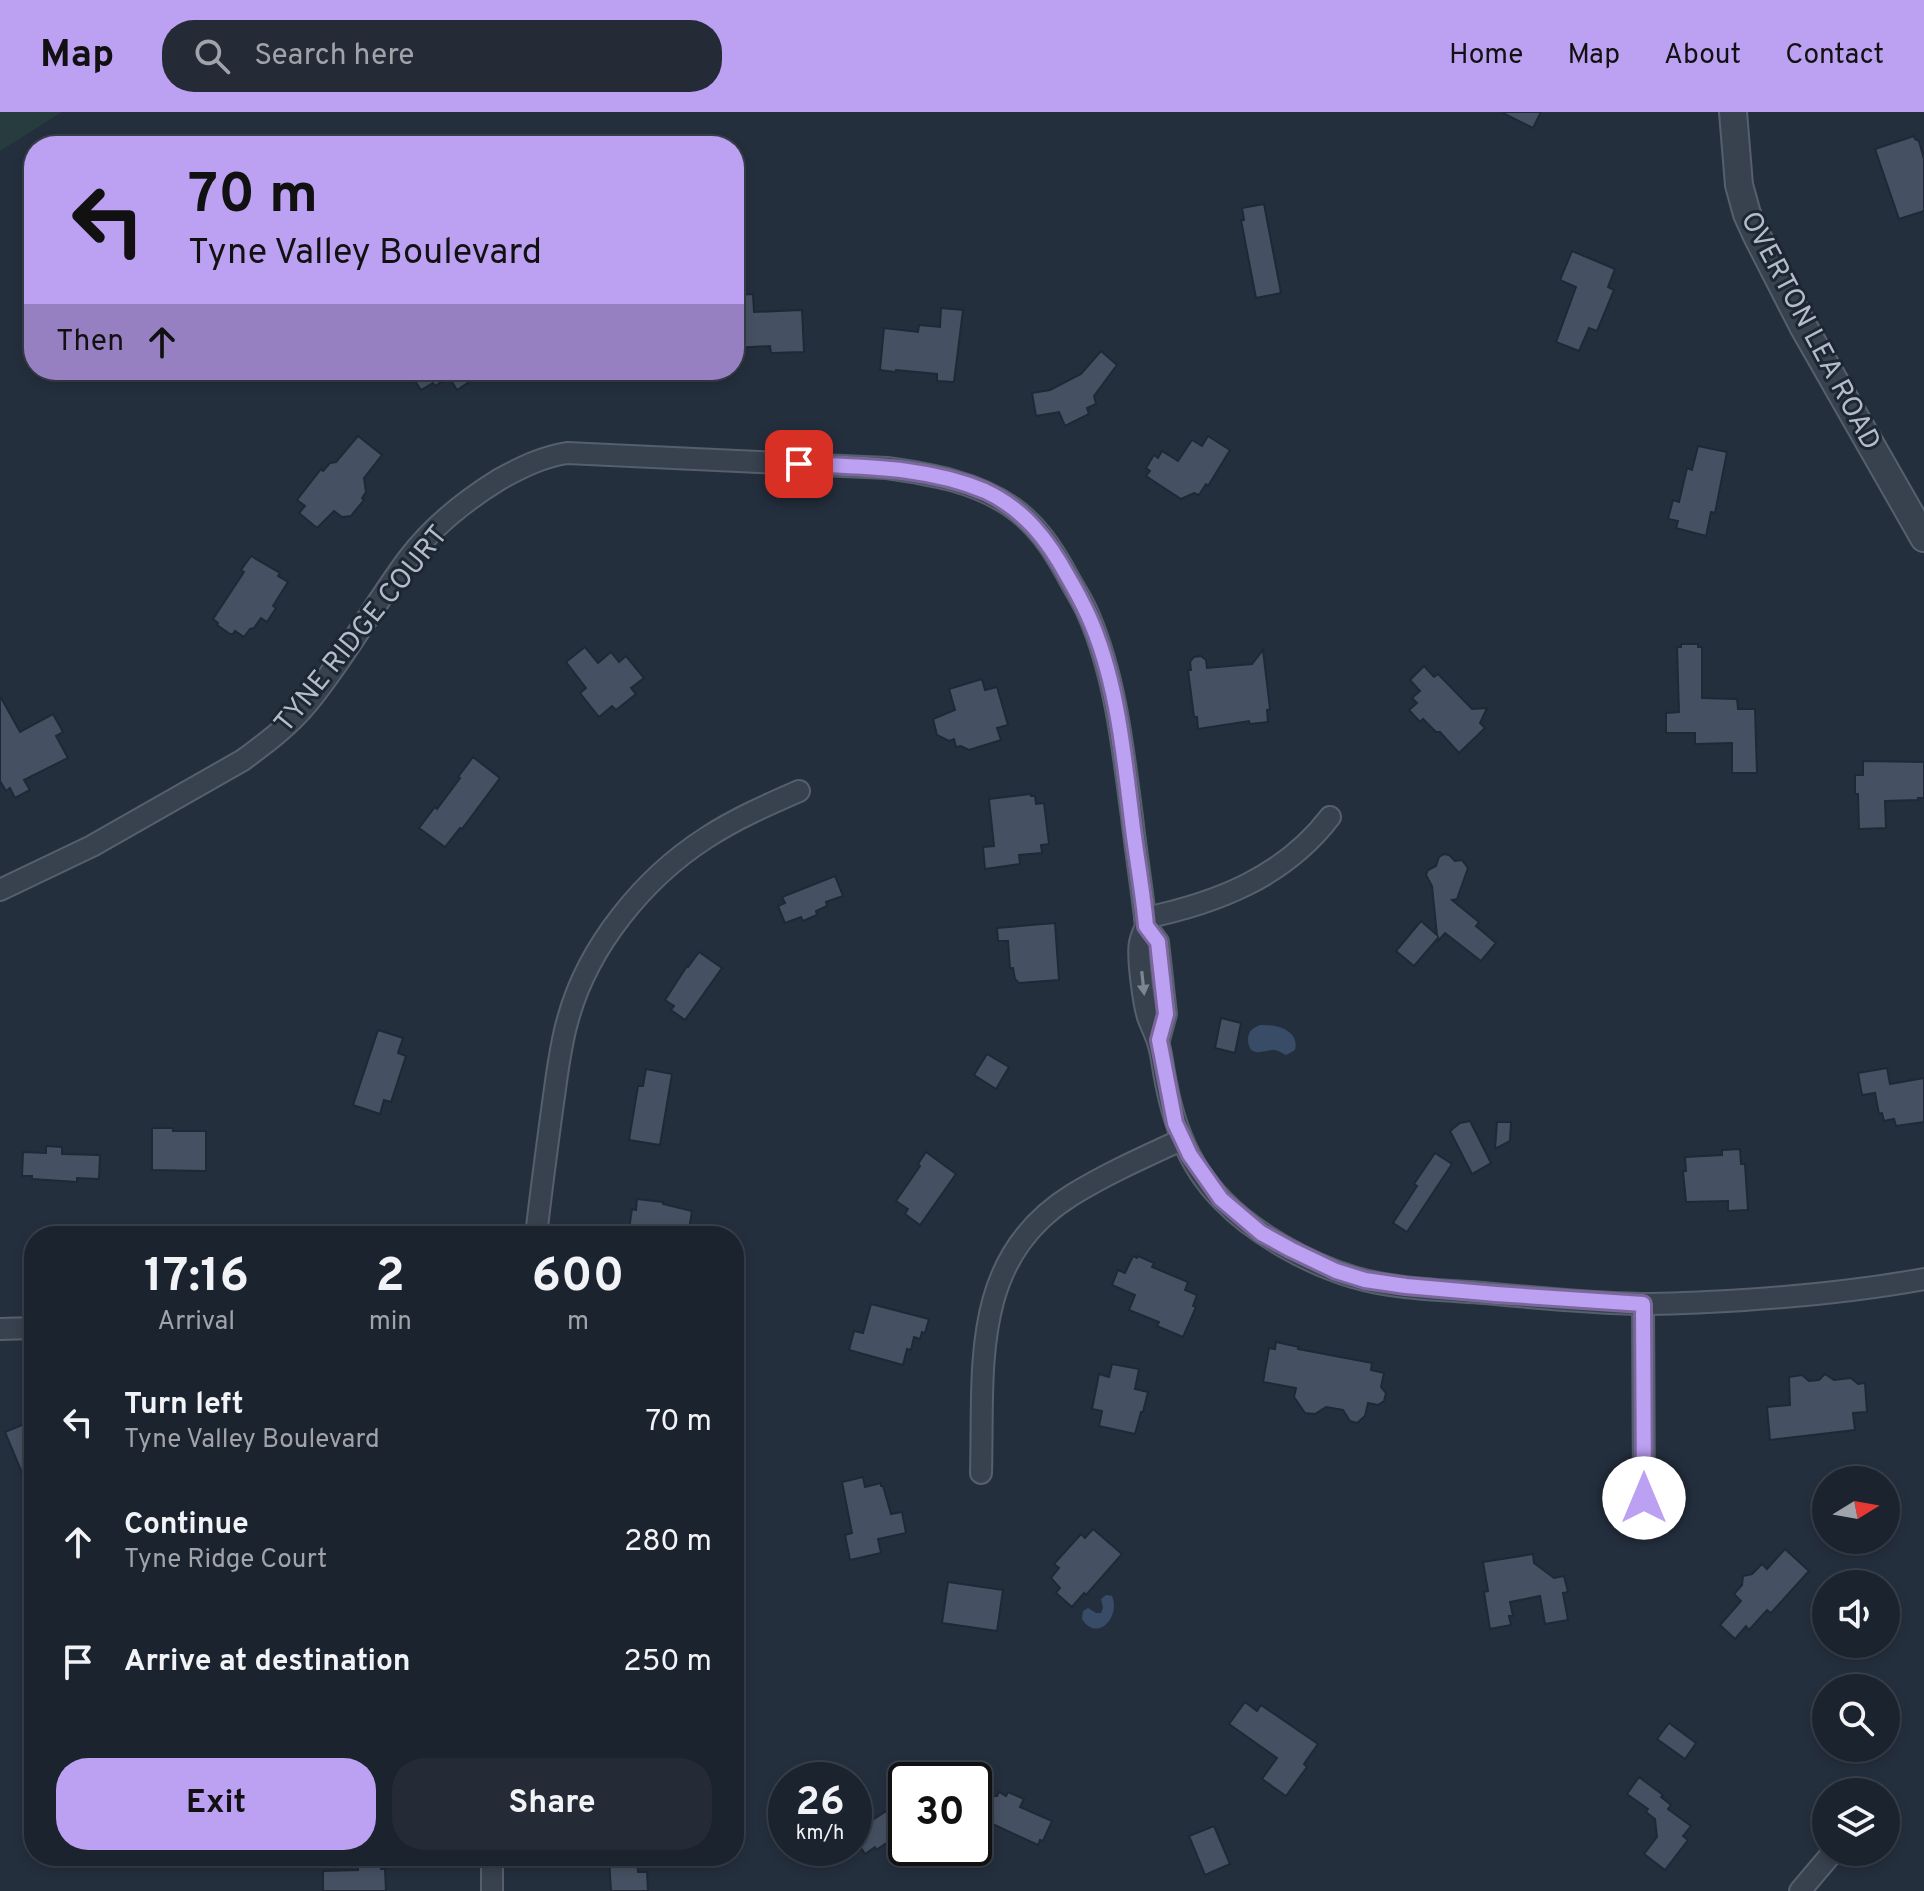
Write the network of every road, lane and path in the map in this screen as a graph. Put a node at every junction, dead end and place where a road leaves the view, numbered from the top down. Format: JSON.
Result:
{"nodes":[{"id":1,"x":1733,"y":112,"type":"edge"},
{"id":2,"x":1924,"y":538,"type":"edge"},
{"id":3,"x":799,"y":791,"type":"dead end"},
{"id":4,"x":1330,"y":817,"type":"dead end"},
{"id":5,"x":0,"y":890,"type":"edge"},
{"id":6,"x":1146,"y":922,"type":"junction"},
{"id":7,"x":1181,"y":1140,"type":"junction"},
{"id":8,"x":537,"y":1226,"type":"edge"},
{"id":9,"x":1924,"y":1279,"type":"edge"},
{"id":10,"x":1643,"y":1304,"type":"junction"},
{"id":11,"x":24,"y":1328,"type":"edge"},
{"id":12,"x":0,"y":1329,"type":"edge"},
{"id":13,"x":981,"y":1473,"type":"dead end"},
{"id":14,"x":1644,"y":1498,"type":"dead end"},
{"id":15,"x":492,"y":1866,"type":"edge"},
{"id":16,"x":1821,"y":1866,"type":"edge"},
{"id":17,"x":492,"y":1891,"type":"edge"},
{"id":18,"x":1800,"y":1891,"type":"edge"}],
"edges":[{"from":1,"to":2,"type":"street","name":"OVERTON LEA ROAD"},
{"from":3,"to":8,"type":"street"},
{"from":4,"to":6,"type":"street"},
{"from":5,"to":6,"type":"street","name":"TYNE RIDGE COURT"},
{"from":6,"to":7,"type":"street","name":"TYNE RIDGE COURT"},
{"from":7,"to":10,"type":"street","name":"TYNE RIDGE COURT"},
{"from":7,"to":13,"type":"street"},
{"from":9,"to":10,"type":"street","name":"TYNE RIDGE COURT"},
{"from":10,"to":14,"type":"street"},
{"from":11,"to":12,"type":"street"},
{"from":15,"to":17,"type":"street"},
{"from":16,"to":18,"type":"street"}]}
